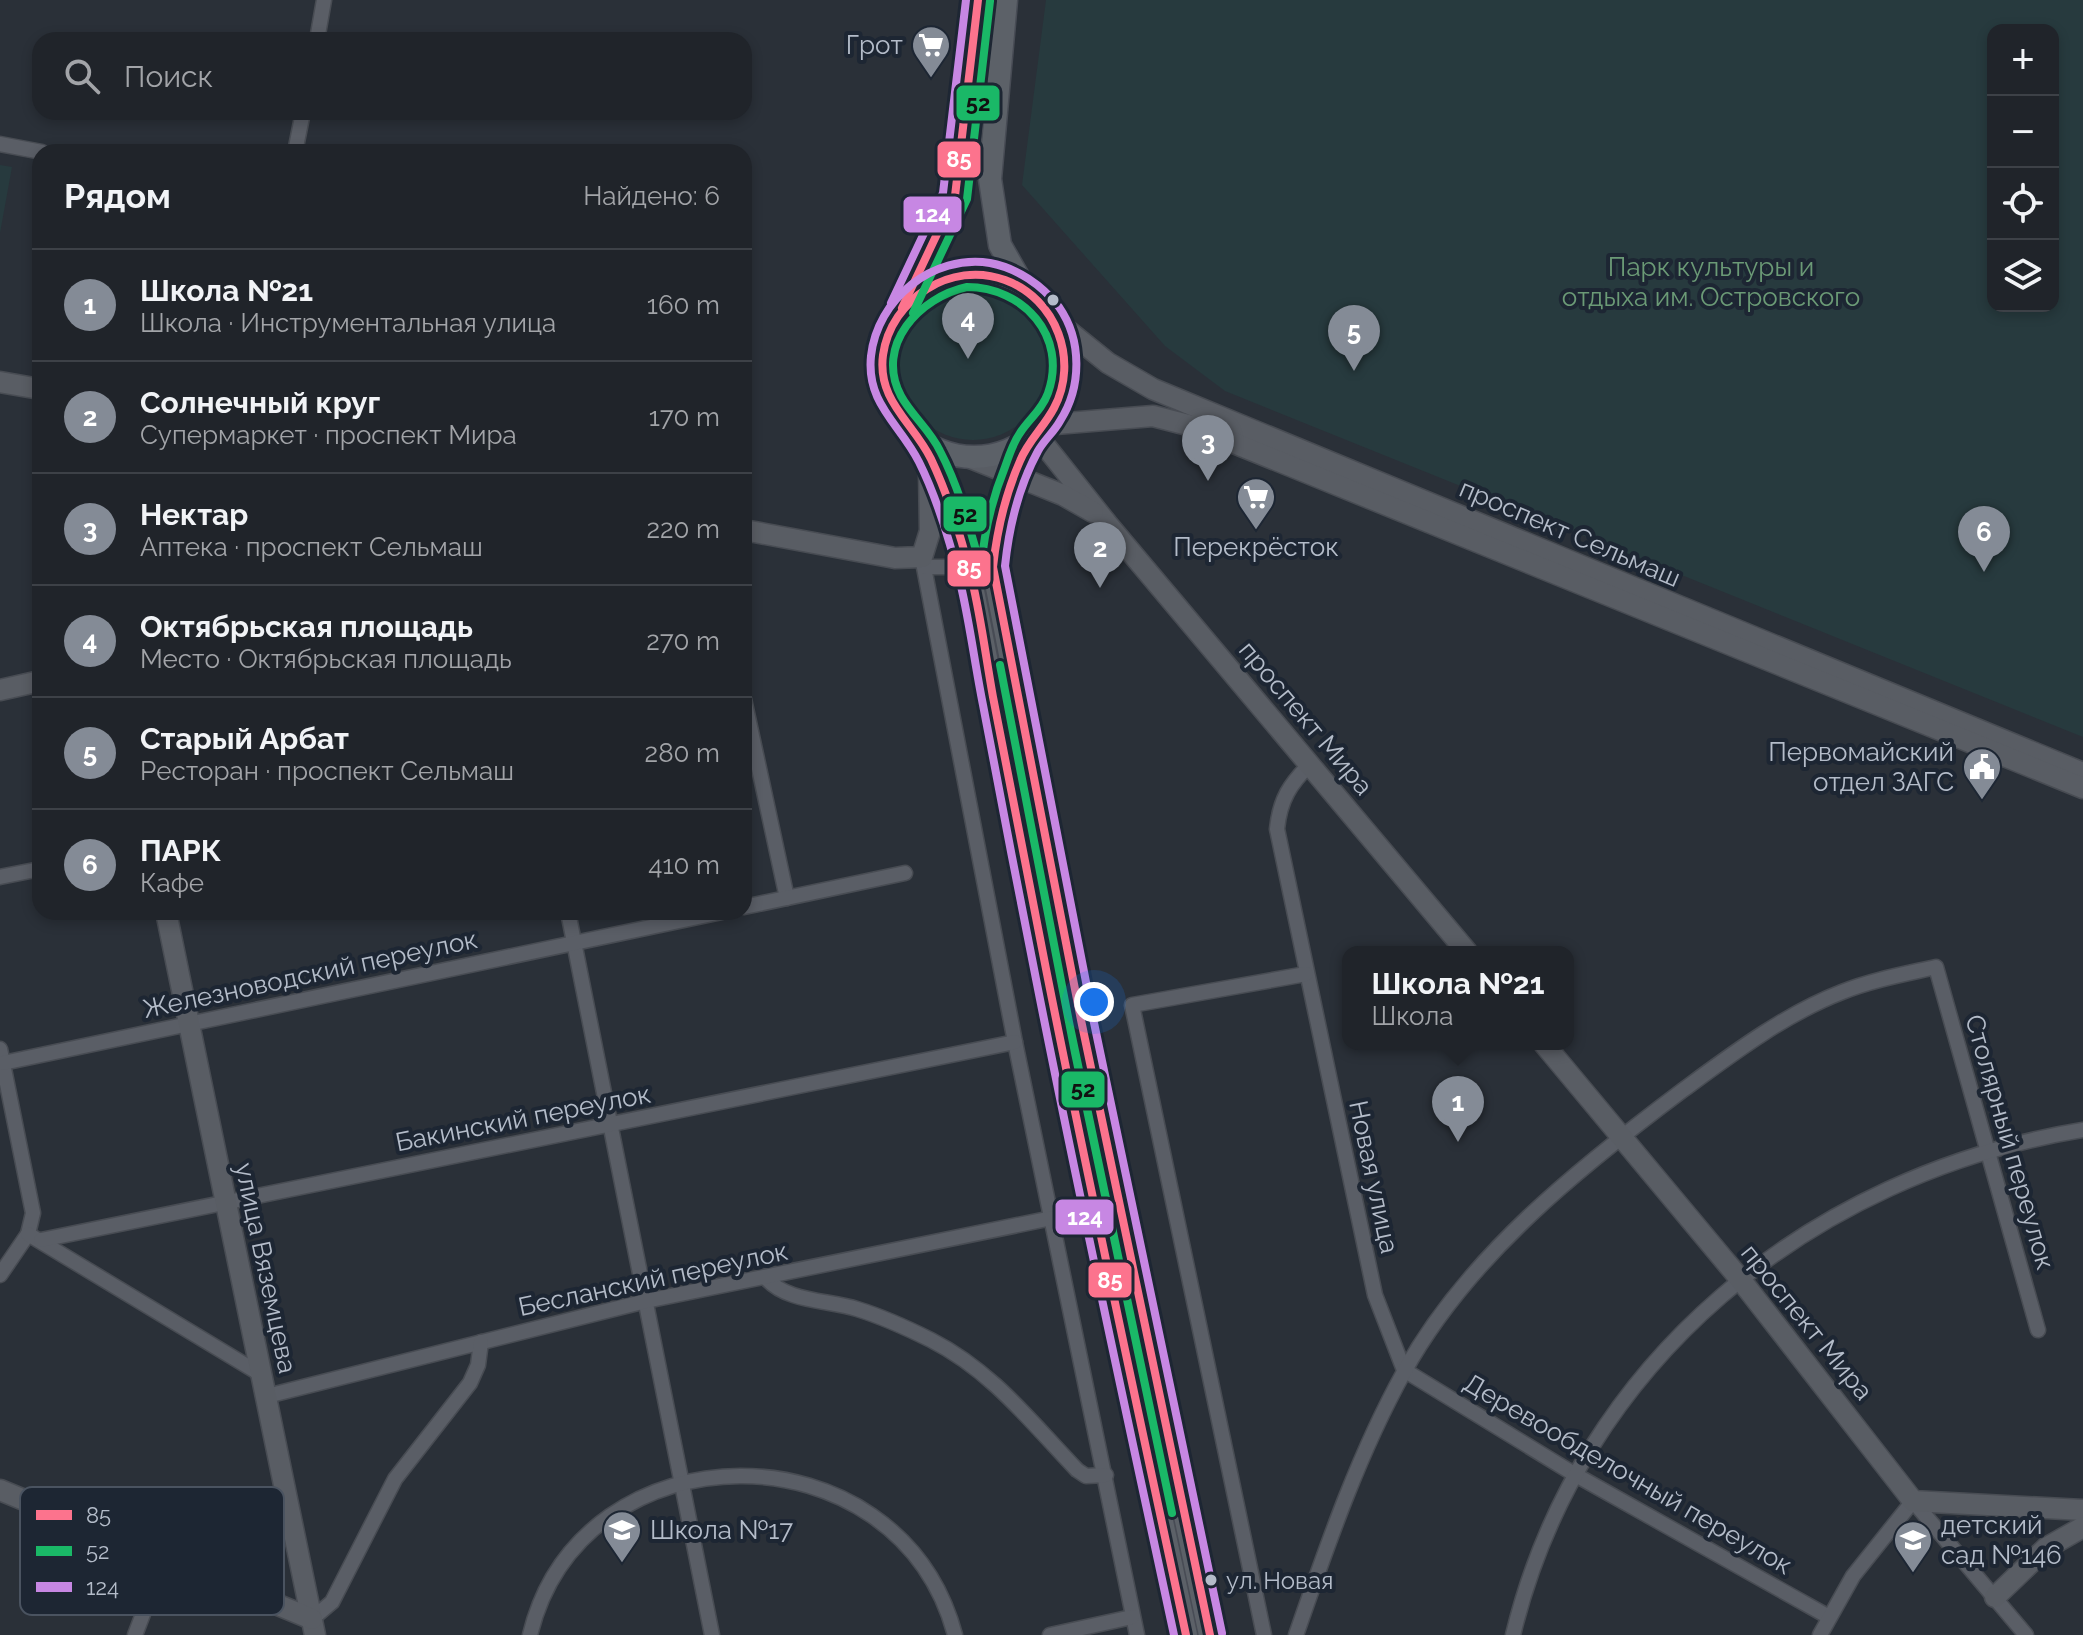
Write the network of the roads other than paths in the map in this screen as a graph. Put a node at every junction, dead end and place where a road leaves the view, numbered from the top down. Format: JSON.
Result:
{"nodes":[{"id":1,"x":324,"y":0,"type":"edge"},
{"id":2,"x":978,"y":0,"type":"edge"},
{"id":3,"x":1006,"y":0,"type":"edge"},
{"id":4,"x":318,"y":32,"type":"edge"},
{"id":5,"x":301,"y":120,"type":"edge"},
{"id":6,"x":0,"y":144,"type":"edge"},
{"id":7,"x":297,"y":144,"type":"edge"},
{"id":8,"x":32,"y":150,"type":"edge"},
{"id":9,"x":1025,"y":290,"type":"junction"},
{"id":10,"x":902,"y":308,"type":"junction"},
{"id":11,"x":1051,"y":317,"type":"junction"},
{"id":12,"x":0,"y":382,"type":"edge"},
{"id":13,"x":32,"y":388,"type":"edge"},
{"id":14,"x":1036,"y":432,"type":"junction"},
{"id":15,"x":922,"y":442,"type":"junction"},
{"id":16,"x":968,"y":457,"type":"junction"},
{"id":17,"x":932,"y":463,"type":"junction"},
{"id":18,"x":1015,"y":474,"type":"junction"},
{"id":19,"x":1103,"y":518,"type":"junction"},
{"id":20,"x":752,"y":531,"type":"edge"},
{"id":21,"x":924,"y":562,"type":"junction"},
{"id":22,"x":968,"y":567,"type":"junction"},
{"id":23,"x":32,"y":683,"type":"edge"},
{"id":24,"x":0,"y":690,"type":"edge"},
{"id":25,"x":752,"y":736,"type":"edge"},
{"id":26,"x":1311,"y":763,"type":"junction"},
{"id":27,"x":2083,"y":773,"type":"edge"},
{"id":28,"x":2083,"y":788,"type":"edge"},
{"id":29,"x":32,"y":871,"type":"edge"},
{"id":30,"x":905,"y":873,"type":"dead end"},
{"id":31,"x":0,"y":877,"type":"edge"},
{"id":32,"x":787,"y":898,"type":"junction"},
{"id":33,"x":752,"y":905,"type":"edge"},
{"id":34,"x":168,"y":920,"type":"edge"},
{"id":35,"x":570,"y":920,"type":"edge"},
{"id":36,"x":684,"y":920,"type":"edge"},
{"id":37,"x":574,"y":943,"type":"junction"},
{"id":38,"x":1462,"y":946,"type":"edge"},
{"id":39,"x":1306,"y":974,"type":"junction"},
{"id":40,"x":188,"y":1025,"type":"junction"},
{"id":41,"x":1015,"y":1042,"type":"junction"},
{"id":42,"x":1549,"y":1050,"type":"edge"},
{"id":43,"x":1,"y":1056,"type":"edge"},
{"id":44,"x":612,"y":1126,"type":"junction"},
{"id":45,"x":2083,"y":1130,"type":"edge"},
{"id":46,"x":1620,"y":1136,"type":"junction"},
{"id":47,"x":1990,"y":1150,"type":"junction"},
{"id":48,"x":225,"y":1201,"type":"junction"},
{"id":49,"x":1052,"y":1218,"type":"junction"},
{"id":50,"x":34,"y":1237,"type":"junction"},
{"id":51,"x":0,"y":1275,"type":"edge"},
{"id":52,"x":766,"y":1278,"type":"junction"},
{"id":53,"x":1740,"y":1279,"type":"junction"},
{"id":54,"x":646,"y":1301,"type":"junction"},
{"id":55,"x":2038,"y":1330,"type":"dead end"},
{"id":56,"x":481,"y":1342,"type":"junction"},
{"id":57,"x":1404,"y":1370,"type":"junction"},
{"id":58,"x":262,"y":1375,"type":"junction"},
{"id":59,"x":267,"y":1396,"type":"junction"},
{"id":60,"x":1574,"y":1474,"type":"junction"},
{"id":61,"x":1106,"y":1475,"type":"junction"},
{"id":62,"x":683,"y":1483,"type":"junction"},
{"id":63,"x":0,"y":1490,"type":"edge"},
{"id":64,"x":20,"y":1498,"type":"edge"},
{"id":65,"x":1913,"y":1501,"type":"junction"},
{"id":66,"x":2038,"y":1510,"type":"junction"},
{"id":67,"x":2083,"y":1510,"type":"edge"},
{"id":68,"x":2083,"y":1527,"type":"edge"},
{"id":69,"x":2046,"y":1548,"type":"junction"},
{"id":70,"x":1995,"y":1597,"type":"junction"},
{"id":71,"x":284,"y":1613,"type":"edge"},
{"id":72,"x":143,"y":1615,"type":"edge"},
{"id":73,"x":1132,"y":1617,"type":"junction"},
{"id":74,"x":1829,"y":1617,"type":"junction"},
{"id":75,"x":313,"y":1627,"type":"edge"},
{"id":76,"x":135,"y":1635,"type":"edge"},
{"id":77,"x":530,"y":1635,"type":"edge"},
{"id":78,"x":712,"y":1635,"type":"edge"},
{"id":79,"x":955,"y":1635,"type":"edge"},
{"id":80,"x":1050,"y":1635,"type":"edge"},
{"id":81,"x":1137,"y":1635,"type":"edge"},
{"id":82,"x":1186,"y":1635,"type":"edge"},
{"id":83,"x":1210,"y":1635,"type":"edge"},
{"id":84,"x":1264,"y":1635,"type":"edge"},
{"id":85,"x":1296,"y":1635,"type":"edge"},
{"id":86,"x":1513,"y":1635,"type":"edge"},
{"id":87,"x":1820,"y":1635,"type":"edge"},
{"id":88,"x":2026,"y":1635,"type":"edge"}],
"edges":[{"from":1,"to":4,"type":"street"},
{"from":2,"to":10,"type":"main road"},
{"from":3,"to":9,"type":"main road"},
{"from":5,"to":7,"type":"street"},
{"from":6,"to":8,"type":"street"},
{"from":9,"to":10,"type":"main road"},
{"from":9,"to":11,"type":"main road"},
{"from":10,"to":15,"type":"main road"},
{"from":11,"to":14,"type":"main road"},
{"from":11,"to":27,"type":"street","name":"проспект Сельмаш"},
{"from":12,"to":13,"type":"street"},
{"from":14,"to":16,"type":"main road"},
{"from":14,"to":18,"type":"main road"},
{"from":14,"to":19,"type":"street","name":"проспект Мира"},
{"from":14,"to":28,"type":"street","name":"проспект Сельмаш"},
{"from":15,"to":16,"type":"main road"},
{"from":15,"to":17,"type":"main road"},
{"from":16,"to":18,"type":"street","name":"проспект Мира"},
{"from":17,"to":21,"type":"street"},
{"from":17,"to":22,"type":"main road"},
{"from":18,"to":19,"type":"street","name":"проспект Мира"},
{"from":18,"to":83,"type":"main road"},
{"from":19,"to":26,"type":"street","name":"проспект Мира"},
{"from":20,"to":21,"type":"street"},
{"from":21,"to":22,"type":"street"},
{"from":21,"to":41,"type":"street"},
{"from":22,"to":82,"type":"main road"},
{"from":23,"to":24,"type":"street"},
{"from":25,"to":32,"type":"street"},
{"from":26,"to":38,"type":"street","name":"проспект Мира"},
{"from":26,"to":39,"type":"street","name":"Новая улица"},
{"from":29,"to":31,"type":"street"},
{"from":30,"to":32,"type":"street"},
{"from":32,"to":33,"type":"street"},
{"from":34,"to":40,"type":"street","name":"улица Вяземцева"},
{"from":35,"to":37,"type":"street"},
{"from":36,"to":37,"type":"street","name":"Железноводский переулок"},
{"from":37,"to":40,"type":"street","name":"Железноводский переулок"},
{"from":37,"to":44,"type":"street"},
{"from":39,"to":57,"type":"street","name":"Новая улица"},
{"from":39,"to":84,"type":"street"},
{"from":40,"to":43,"type":"street","name":"Железноводский переулок"},
{"from":40,"to":48,"type":"street","name":"улица Вяземцева"},
{"from":41,"to":44,"type":"street","name":"Бакинский переулок"},
{"from":41,"to":49,"type":"street"},
{"from":42,"to":46,"type":"street","name":"проспект Мира"},
{"from":43,"to":50,"type":"street"},
{"from":44,"to":48,"type":"street","name":"Бакинский переулок"},
{"from":44,"to":54,"type":"street"},
{"from":45,"to":47,"type":"street"},
{"from":46,"to":47,"type":"street","name":"Столярный переулок"},
{"from":46,"to":53,"type":"street","name":"проспект Мира"},
{"from":46,"to":57,"type":"street"},
{"from":47,"to":53,"type":"street"},
{"from":47,"to":55,"type":"street","name":"Столярный переулок"},
{"from":48,"to":50,"type":"street","name":"Бакинский переулок"},
{"from":48,"to":58,"type":"street","name":"улица Вяземцева"},
{"from":49,"to":52,"type":"street","name":"Бесланский переулок"},
{"from":49,"to":61,"type":"street"},
{"from":50,"to":51,"type":"street"},
{"from":50,"to":58,"type":"street"},
{"from":52,"to":54,"type":"street","name":"Бесланский переулок"},
{"from":52,"to":61,"type":"street"},
{"from":53,"to":60,"type":"street"},
{"from":53,"to":65,"type":"street","name":"проспект Мира"},
{"from":54,"to":56,"type":"street","name":"Бесланский переулок"},
{"from":54,"to":62,"type":"street"},
{"from":56,"to":59,"type":"street","name":"Бесланский переулок"},
{"from":56,"to":75,"type":"street"},
{"from":57,"to":60,"type":"street","name":"Деревообделочный переулок"},
{"from":57,"to":85,"type":"street"},
{"from":58,"to":59,"type":"street","name":"улица Вяземцева"},
{"from":59,"to":75,"type":"street","name":"улица Вяземцева"},
{"from":60,"to":74,"type":"street","name":"Деревообделочный переулок"},
{"from":60,"to":86,"type":"street"},
{"from":61,"to":73,"type":"street"},
{"from":62,"to":77,"type":"street"},
{"from":62,"to":78,"type":"street"},
{"from":62,"to":79,"type":"street"},
{"from":63,"to":64,"type":"street"},
{"from":65,"to":66,"type":"street"},
{"from":65,"to":70,"type":"street","name":"проспект Мира"},
{"from":65,"to":74,"type":"street"},
{"from":66,"to":67,"type":"street"},
{"from":66,"to":69,"type":"street"},
{"from":68,"to":69,"type":"street"},
{"from":69,"to":70,"type":"street"},
{"from":70,"to":88,"type":"street","name":"проспект Мира"},
{"from":71,"to":75,"type":"street"},
{"from":72,"to":76,"type":"street"},
{"from":73,"to":80,"type":"street"},
{"from":73,"to":81,"type":"street"},
{"from":74,"to":87,"type":"street"}]}
